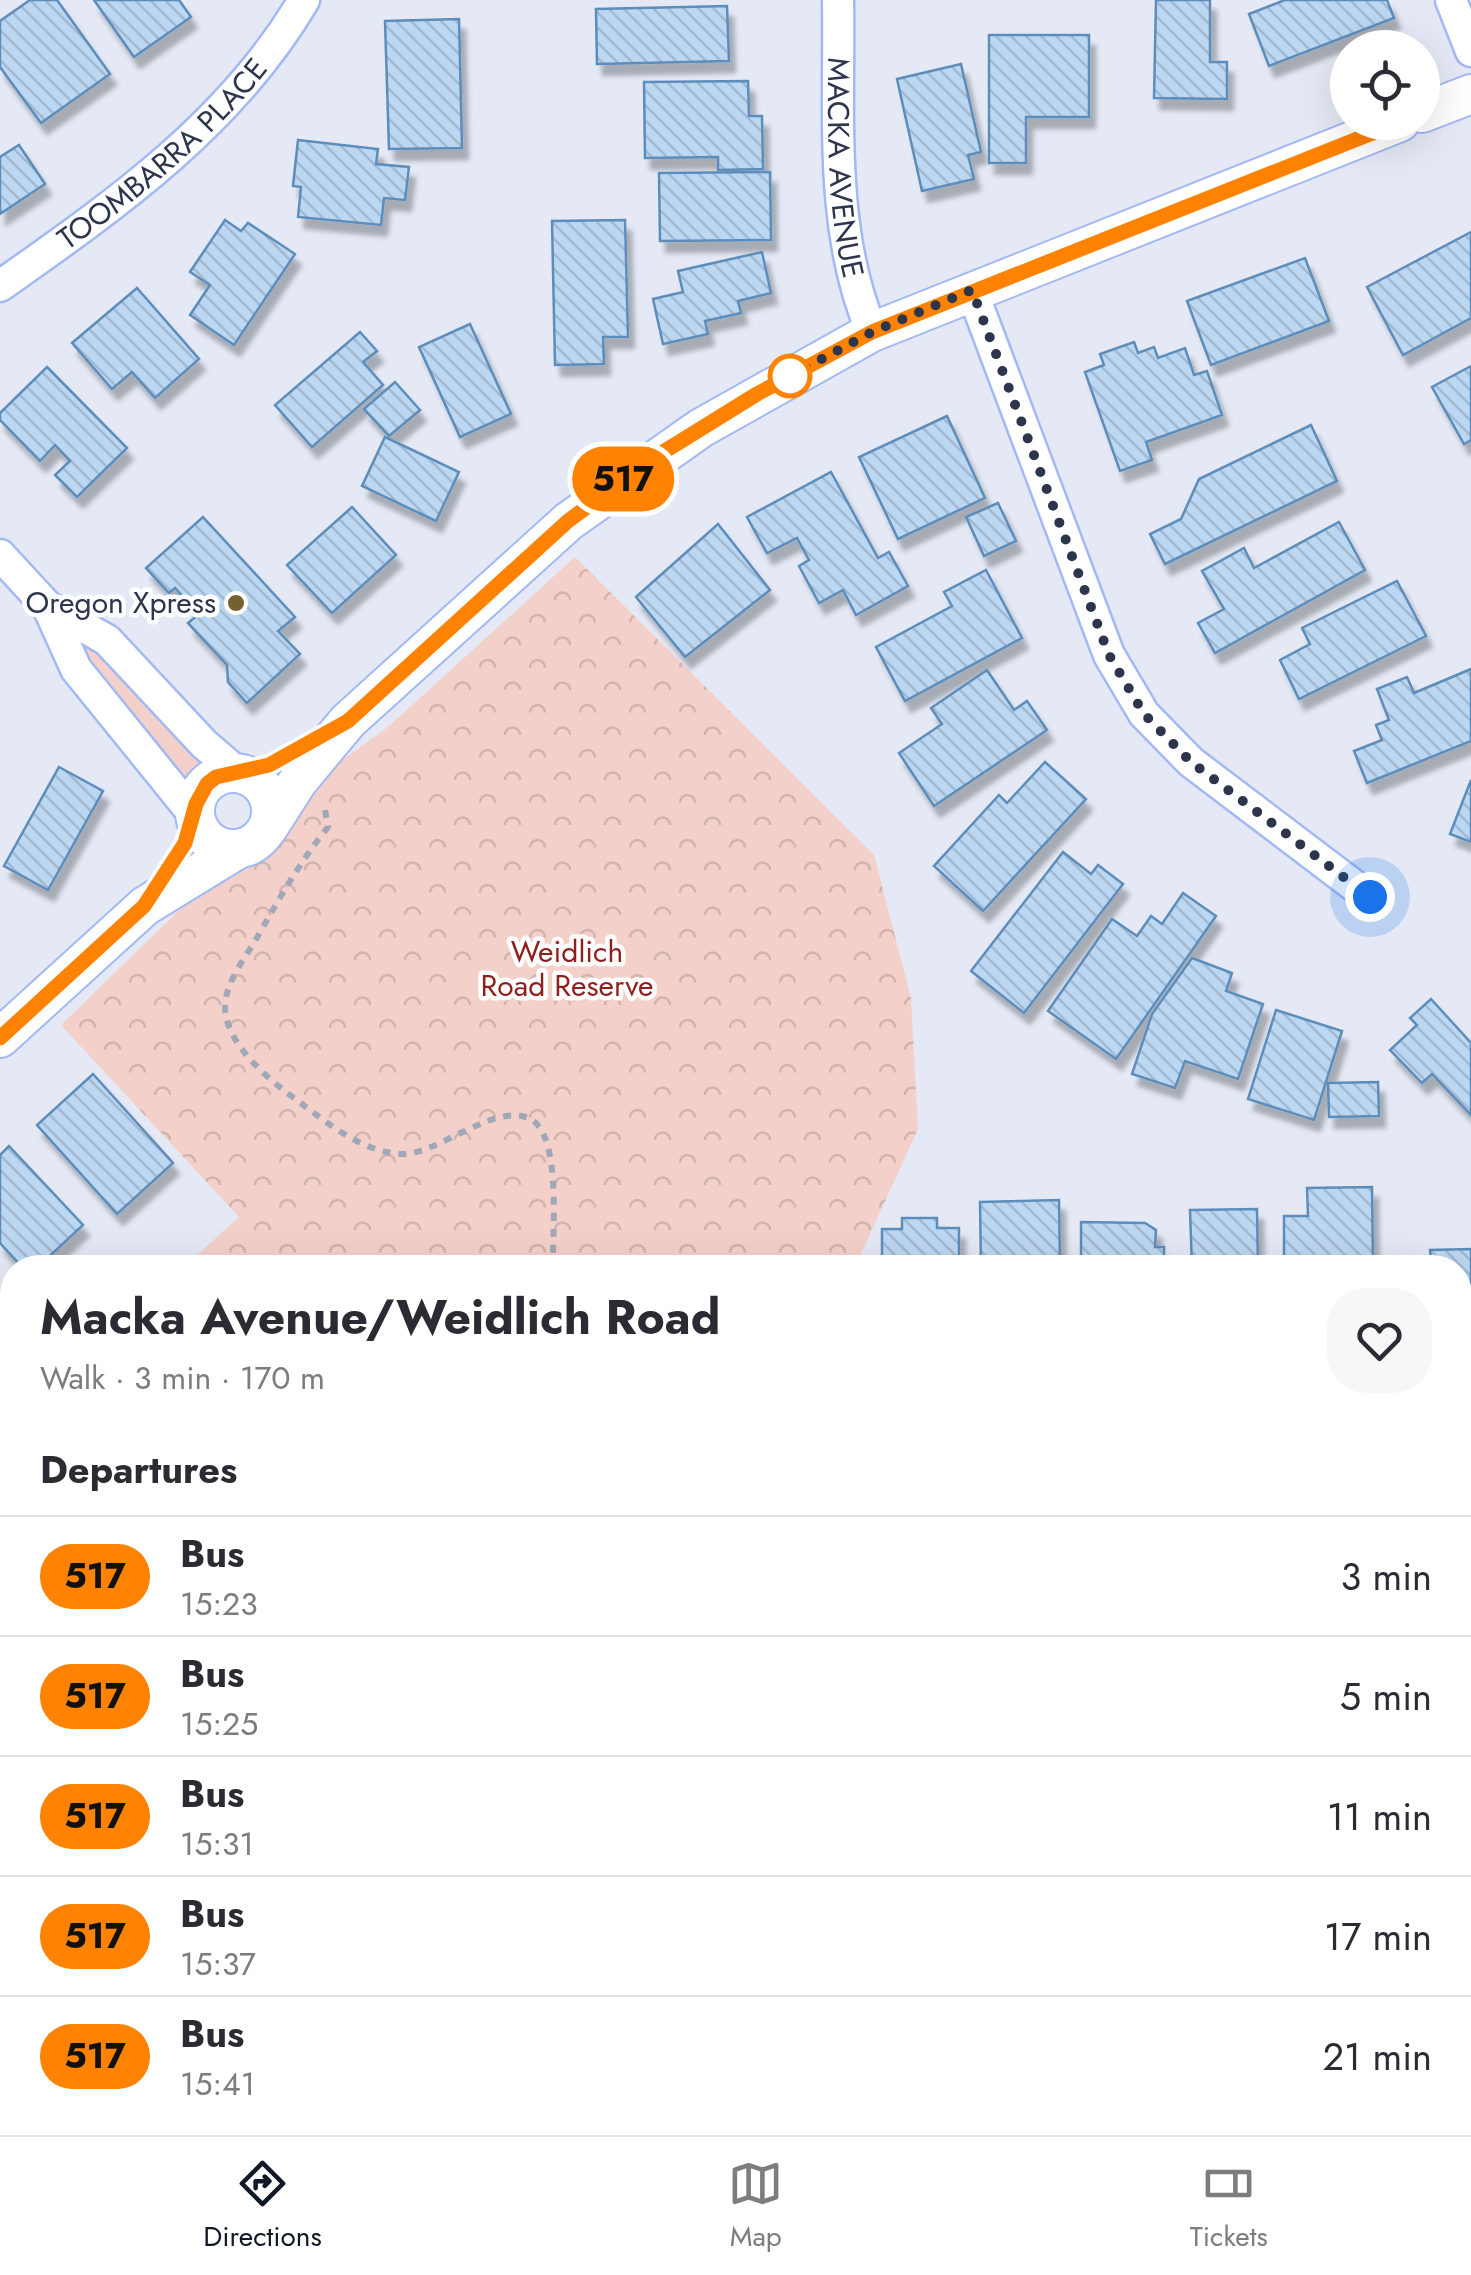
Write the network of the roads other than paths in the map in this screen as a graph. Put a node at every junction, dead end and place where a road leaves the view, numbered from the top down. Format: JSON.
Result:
{"nodes":[{"id":1,"x":304,"y":0,"type":"edge"},
{"id":2,"x":838,"y":0,"type":"edge"},
{"id":3,"x":1451,"y":0,"type":"edge"},
{"id":4,"x":1471,"y":50,"type":"edge"},
{"id":5,"x":1471,"y":94,"type":"edge"},
{"id":6,"x":1440,"y":106,"type":"edge"},
{"id":7,"x":1354,"y":140,"type":"edge"},
{"id":8,"x":0,"y":286,"type":"edge"},
{"id":9,"x":972,"y":290,"type":"junction"},
{"id":10,"x":872,"y":332,"type":"junction"},
{"id":11,"x":0,"y":554,"type":"edge"},
{"id":12,"x":48,"y":607,"type":"junction"},
{"id":13,"x":348,"y":721,"type":"junction"},
{"id":14,"x":240,"y":774,"type":"junction"},
{"id":15,"x":195,"y":816,"type":"junction"},
{"id":16,"x":253,"y":839,"type":"junction"},
{"id":17,"x":1370,"y":897,"type":"dead end"},
{"id":18,"x":144,"y":906,"type":"junction"},
{"id":19,"x":0,"y":1038,"type":"edge"}],
"edges":[{"from":1,"to":8,"type":"street","name":"TOOMBARRA PLACE"},
{"from":2,"to":10,"type":"street","name":"MACKA AVENUE"},
{"from":3,"to":4,"type":"street"},
{"from":5,"to":6,"type":"street"},
{"from":7,"to":9,"type":"street"},
{"from":9,"to":10,"type":"street"},
{"from":9,"to":17,"type":"street"},
{"from":10,"to":13,"type":"street"},
{"from":11,"to":12,"type":"street"},
{"from":12,"to":14,"type":"street"},
{"from":12,"to":15,"type":"street"},
{"from":13,"to":14,"type":"street"},
{"from":13,"to":16,"type":"street"},
{"from":14,"to":15,"type":"street"},
{"from":14,"to":16,"type":"street"},
{"from":15,"to":16,"type":"street"},
{"from":15,"to":18,"type":"street"},
{"from":16,"to":18,"type":"street"},
{"from":18,"to":19,"type":"street"}]}
